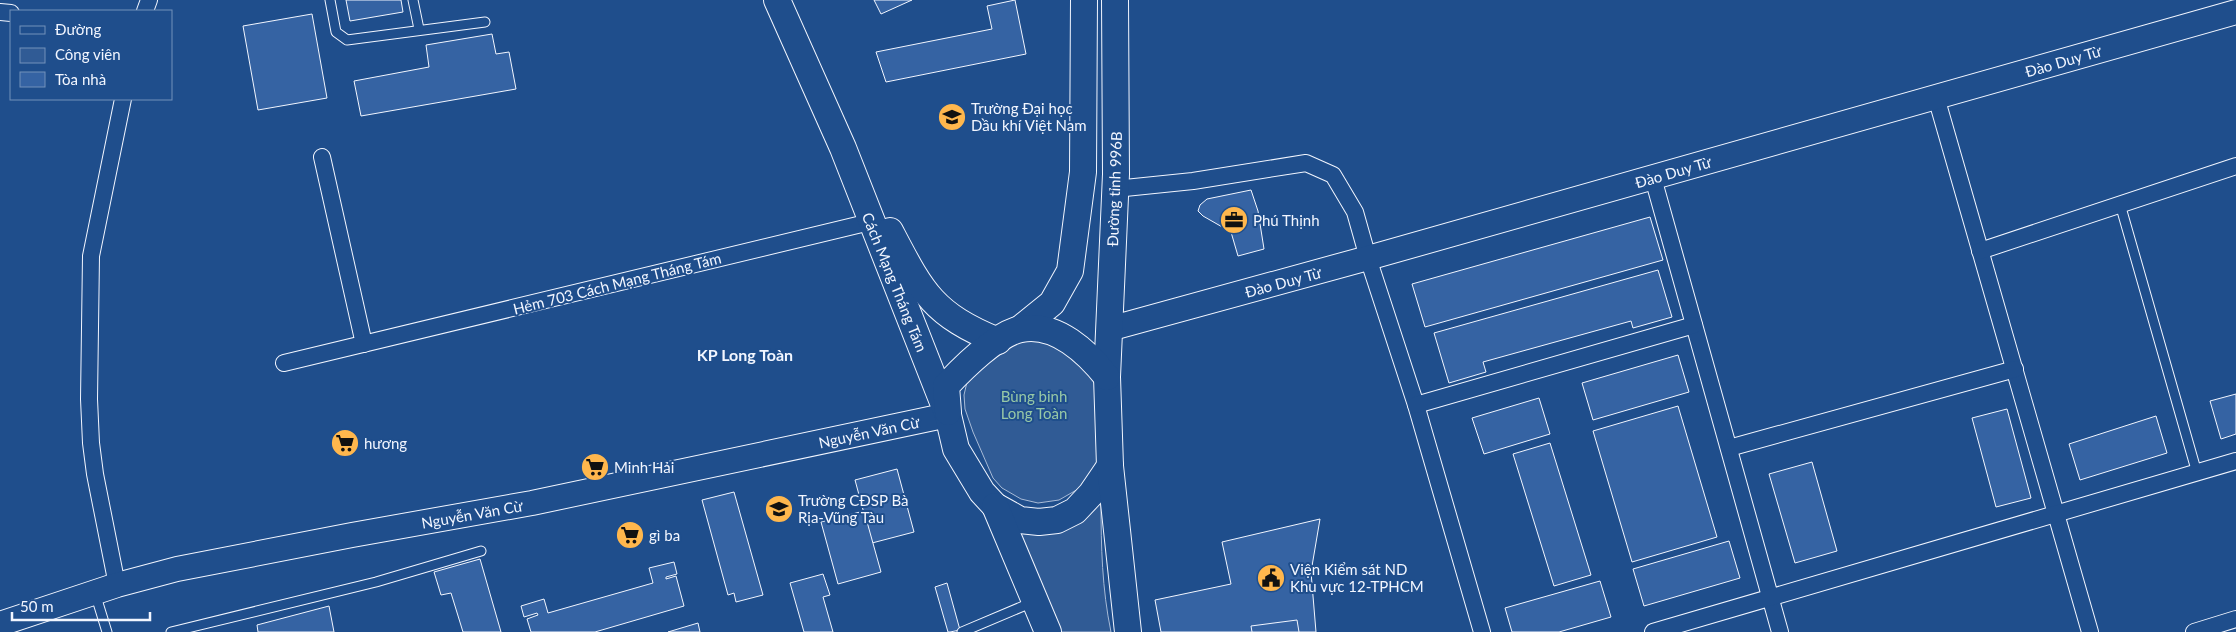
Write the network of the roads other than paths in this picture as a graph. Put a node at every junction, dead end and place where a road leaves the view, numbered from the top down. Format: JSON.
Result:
{"nodes":[{"id":1,"x":330,"y":0,"type":"edge"},
{"id":2,"x":413,"y":0,"type":"edge"},
{"id":3,"x":777,"y":0,"type":"edge"},
{"id":4,"x":1084,"y":0,"type":"edge"},
{"id":5,"x":1115,"y":0,"type":"edge"},
{"id":6,"x":2236,"y":12,"type":"edge"},
{"id":7,"x":485,"y":22,"type":"dead end"},
{"id":8,"x":419,"y":30,"type":"junction"},
{"id":9,"x":1936,"y":97,"type":"junction"},
{"id":10,"x":123,"y":100,"type":"edge"},
{"id":11,"x":843,"y":148,"type":"junction"},
{"id":12,"x":322,"y":157,"type":"dead end"},
{"id":13,"x":2236,"y":166,"type":"edge"},
{"id":14,"x":1083,"y":172,"type":"junction"},
{"id":15,"x":1653,"y":178,"type":"junction"},
{"id":16,"x":1116,"y":181,"type":"junction"},
{"id":17,"x":2120,"y":204,"type":"junction"},
{"id":18,"x":870,"y":222,"type":"junction"},
{"id":19,"x":1980,"y":251,"type":"junction"},
{"id":20,"x":1368,"y":258,"type":"junction"},
{"id":21,"x":1694,"y":326,"type":"junction"},
{"id":22,"x":1020,"y":329,"type":"junction"},
{"id":23,"x":1109,"y":329,"type":"junction"},
{"id":24,"x":998,"y":341,"type":"junction"},
{"id":25,"x":364,"y":344,"type":"junction"},
{"id":26,"x":284,"y":363,"type":"dead end"},
{"id":27,"x":2014,"y":369,"type":"junction"},
{"id":28,"x":1107,"y":377,"type":"junction"},
{"id":29,"x":1416,"y":405,"type":"junction"},
{"id":30,"x":948,"y":415,"type":"junction"},
{"id":31,"x":1729,"y":448,"type":"junction"},
{"id":32,"x":2236,"y":462,"type":"edge"},
{"id":33,"x":1110,"y":466,"type":"junction"},
{"id":34,"x":2197,"y":473,"type":"junction"},
{"id":35,"x":995,"y":506,"type":"junction"},
{"id":36,"x":2056,"y":514,"type":"junction"},
{"id":37,"x":480,"y":551,"type":"dead end"},
{"id":38,"x":117,"y":585,"type":"junction"},
{"id":39,"x":95,"y":592,"type":"junction"},
{"id":40,"x":1770,"y":597,"type":"junction"},
{"id":41,"x":1036,"y":601,"type":"junction"},
{"id":42,"x":2236,"y":619,"type":"edge"},
{"id":43,"x":0,"y":624,"type":"edge"},
{"id":44,"x":108,"y":632,"type":"edge"},
{"id":45,"x":171,"y":632,"type":"edge"},
{"id":46,"x":962,"y":632,"type":"edge"},
{"id":47,"x":1048,"y":632,"type":"edge"},
{"id":48,"x":1128,"y":632,"type":"edge"},
{"id":49,"x":1482,"y":632,"type":"edge"},
{"id":50,"x":1653,"y":632,"type":"edge"},
{"id":51,"x":1780,"y":632,"type":"edge"},
{"id":52,"x":2090,"y":632,"type":"edge"},
{"id":53,"x":2194,"y":632,"type":"edge"}],
"edges":[{"from":1,"to":8,"type":"lane"},
{"from":2,"to":8,"type":"lane"},
{"from":3,"to":11,"type":"main road","name":"Cách Mạng Tháng Tám"},
{"from":4,"to":14,"type":"main road","name":"Đường tỉnh 996B"},
{"from":5,"to":16,"type":"main road","name":"Đường tỉnh 996B"},
{"from":6,"to":9,"type":"street","name":"Đào Duy Từ"},
{"from":7,"to":8,"type":"lane"},
{"from":9,"to":15,"type":"street","name":"Đào Duy Từ"},
{"from":9,"to":19,"type":"street"},
{"from":10,"to":38,"type":"street"},
{"from":11,"to":18,"type":"main road","name":"Cách Mạng Tháng Tám"},
{"from":11,"to":24,"type":"main road","name":"Cách Mạng Tháng Tám"},
{"from":12,"to":25,"type":"street"},
{"from":13,"to":17,"type":"street"},
{"from":14,"to":16,"type":"main road"},
{"from":14,"to":22,"type":"main road","name":"Đường tỉnh 996B"},
{"from":15,"to":20,"type":"street","name":"Đào Duy Từ"},
{"from":15,"to":21,"type":"street"},
{"from":16,"to":20,"type":"street"},
{"from":16,"to":23,"type":"main road","name":"Đường tỉnh 996B"},
{"from":17,"to":19,"type":"street"},
{"from":17,"to":34,"type":"lane"},
{"from":18,"to":25,"type":"street","name":"Hẻm 703 Cách Mạng Tháng Tám"},
{"from":18,"to":30,"type":"main road","name":"Cách Mạng Tháng Tám"},
{"from":19,"to":27,"type":"street"},
{"from":20,"to":23,"type":"street","name":"Đào Duy Từ"},
{"from":20,"to":29,"type":"street"},
{"from":21,"to":29,"type":"street"},
{"from":21,"to":31,"type":"street"},
{"from":22,"to":24,"type":"main road"},
{"from":22,"to":28,"type":"main road"},
{"from":23,"to":28,"type":"main road","name":"Đường tỉnh 996B"},
{"from":24,"to":30,"type":"main road"},
{"from":25,"to":26,"type":"street","name":"Hẻm 703 Cách Mạng Tháng Tám"},
{"from":27,"to":31,"type":"street"},
{"from":27,"to":36,"type":"street"},
{"from":28,"to":33,"type":"main road"},
{"from":29,"to":49,"type":"street"},
{"from":30,"to":35,"type":"main road"},
{"from":30,"to":38,"type":"street","name":"Nguyễn Văn Cừ"},
{"from":31,"to":40,"type":"street"},
{"from":32,"to":34,"type":"street"},
{"from":33,"to":35,"type":"main road"},
{"from":33,"to":48,"type":"main road"},
{"from":34,"to":36,"type":"street"},
{"from":35,"to":41,"type":"main road"},
{"from":36,"to":40,"type":"street"},
{"from":36,"to":52,"type":"street"},
{"from":37,"to":45,"type":"lane"},
{"from":38,"to":39,"type":"street","name":"Nguyễn Văn Cừ"},
{"from":39,"to":43,"type":"street","name":"Nguyễn Văn Cừ"},
{"from":39,"to":44,"type":"lane"},
{"from":40,"to":50,"type":"street"},
{"from":40,"to":51,"type":"street"},
{"from":41,"to":46,"type":"lane"},
{"from":41,"to":47,"type":"main road"},
{"from":42,"to":53,"type":"street"}]}
